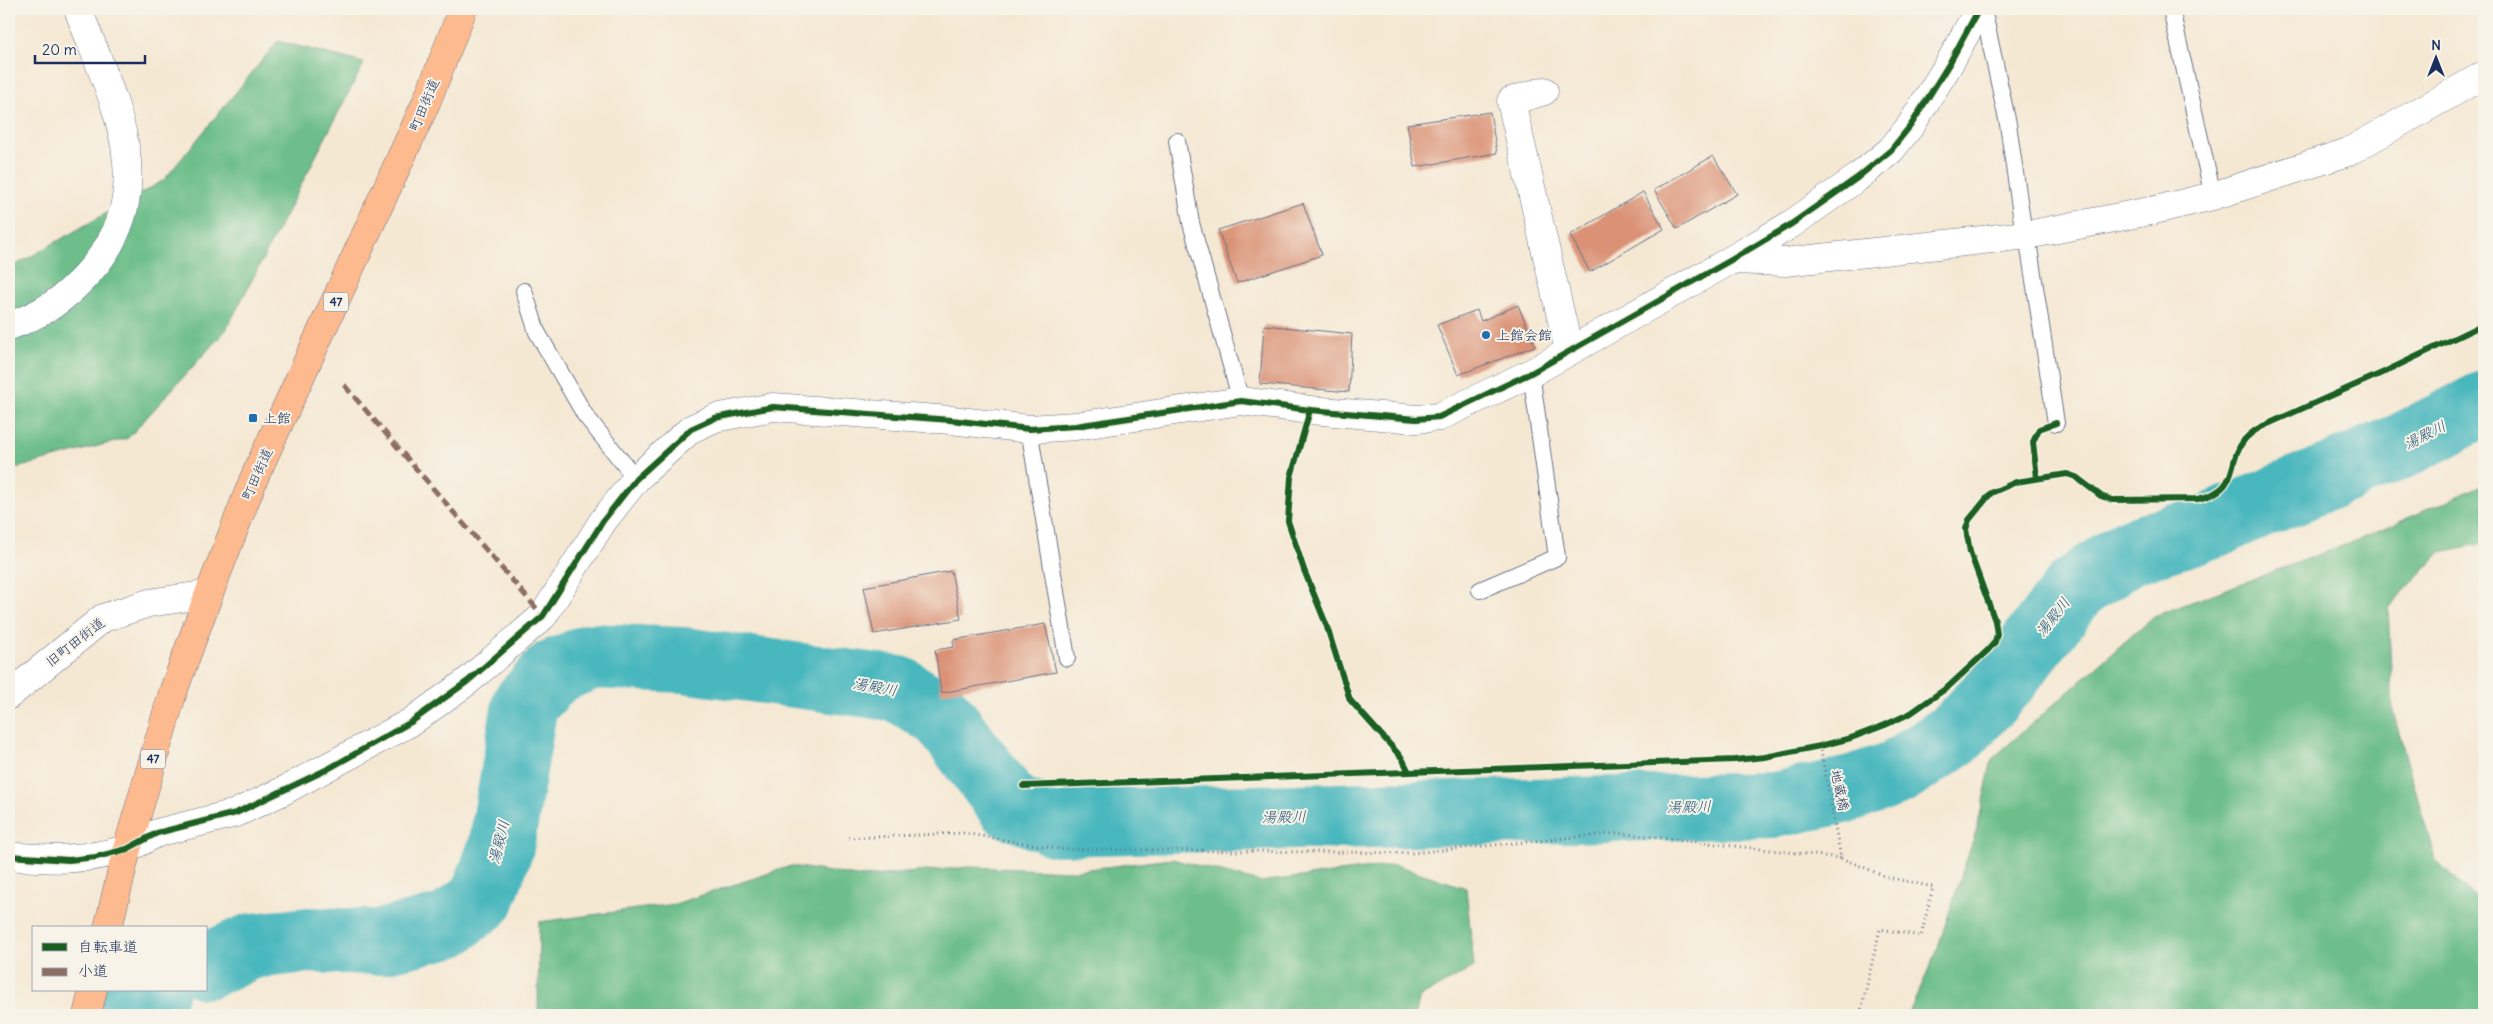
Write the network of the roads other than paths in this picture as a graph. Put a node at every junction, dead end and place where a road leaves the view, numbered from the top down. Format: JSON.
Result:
{"nodes":[{"id":1,"x":78,"y":9,"type":"edge"},
{"id":2,"x":463,"y":9,"type":"edge"},
{"id":3,"x":1981,"y":9,"type":"edge"},
{"id":4,"x":2171,"y":9,"type":"edge"},
{"id":5,"x":2484,"y":75,"type":"edge"},
{"id":6,"x":1544,"y":91,"type":"dead end"},
{"id":7,"x":1177,"y":141,"type":"dead end"},
{"id":8,"x":2213,"y":196,"type":"junction"},
{"id":9,"x":2026,"y":235,"type":"junction"},
{"id":10,"x":1731,"y":260,"type":"junction"},
{"id":11,"x":524,"y":291,"type":"dead end"},
{"id":12,"x":9,"y":326,"type":"edge"},
{"id":13,"x":1569,"y":351,"type":"junction"},
{"id":14,"x":1530,"y":373,"type":"junction"},
{"id":15,"x":1241,"y":401,"type":"junction"},
{"id":16,"x":2056,"y":423,"type":"dead end"},
{"id":17,"x":1029,"y":429,"type":"junction"},
{"id":18,"x":636,"y":479,"type":"junction"},
{"id":19,"x":1480,"y":590,"type":"dead end"},
{"id":20,"x":209,"y":594,"type":"junction"},
{"id":21,"x":1067,"y":658,"type":"dead end"},
{"id":22,"x":9,"y":695,"type":"edge"},
{"id":23,"x":127,"y":849,"type":"junction"},
{"id":24,"x":9,"y":856,"type":"edge"},
{"id":25,"x":108,"y":926,"type":"edge"}],
"edges":[{"from":1,"to":12,"type":"street"},
{"from":2,"to":20,"type":"main road","name":"町田街道","number":"47"},
{"from":3,"to":9,"type":"lane"},
{"from":3,"to":10,"type":"street"},
{"from":4,"to":8,"type":"lane"},
{"from":5,"to":8,"type":"street"},
{"from":6,"to":13,"type":"street"},
{"from":7,"to":15,"type":"lane"},
{"from":8,"to":9,"type":"street"},
{"from":9,"to":10,"type":"street"},
{"from":9,"to":16,"type":"lane"},
{"from":10,"to":13,"type":"street"},
{"from":11,"to":18,"type":"lane"},
{"from":13,"to":14,"type":"street"},
{"from":14,"to":15,"type":"street"},
{"from":14,"to":19,"type":"lane"},
{"from":15,"to":17,"type":"street"},
{"from":17,"to":18,"type":"street"},
{"from":17,"to":21,"type":"lane"},
{"from":18,"to":23,"type":"street"},
{"from":20,"to":22,"type":"street","name":"旧町田街道"},
{"from":20,"to":23,"type":"main road","name":"町田街道","number":"47"},
{"from":23,"to":24,"type":"street"},
{"from":23,"to":25,"type":"main road","name":"町田街道","number":"47"}]}
